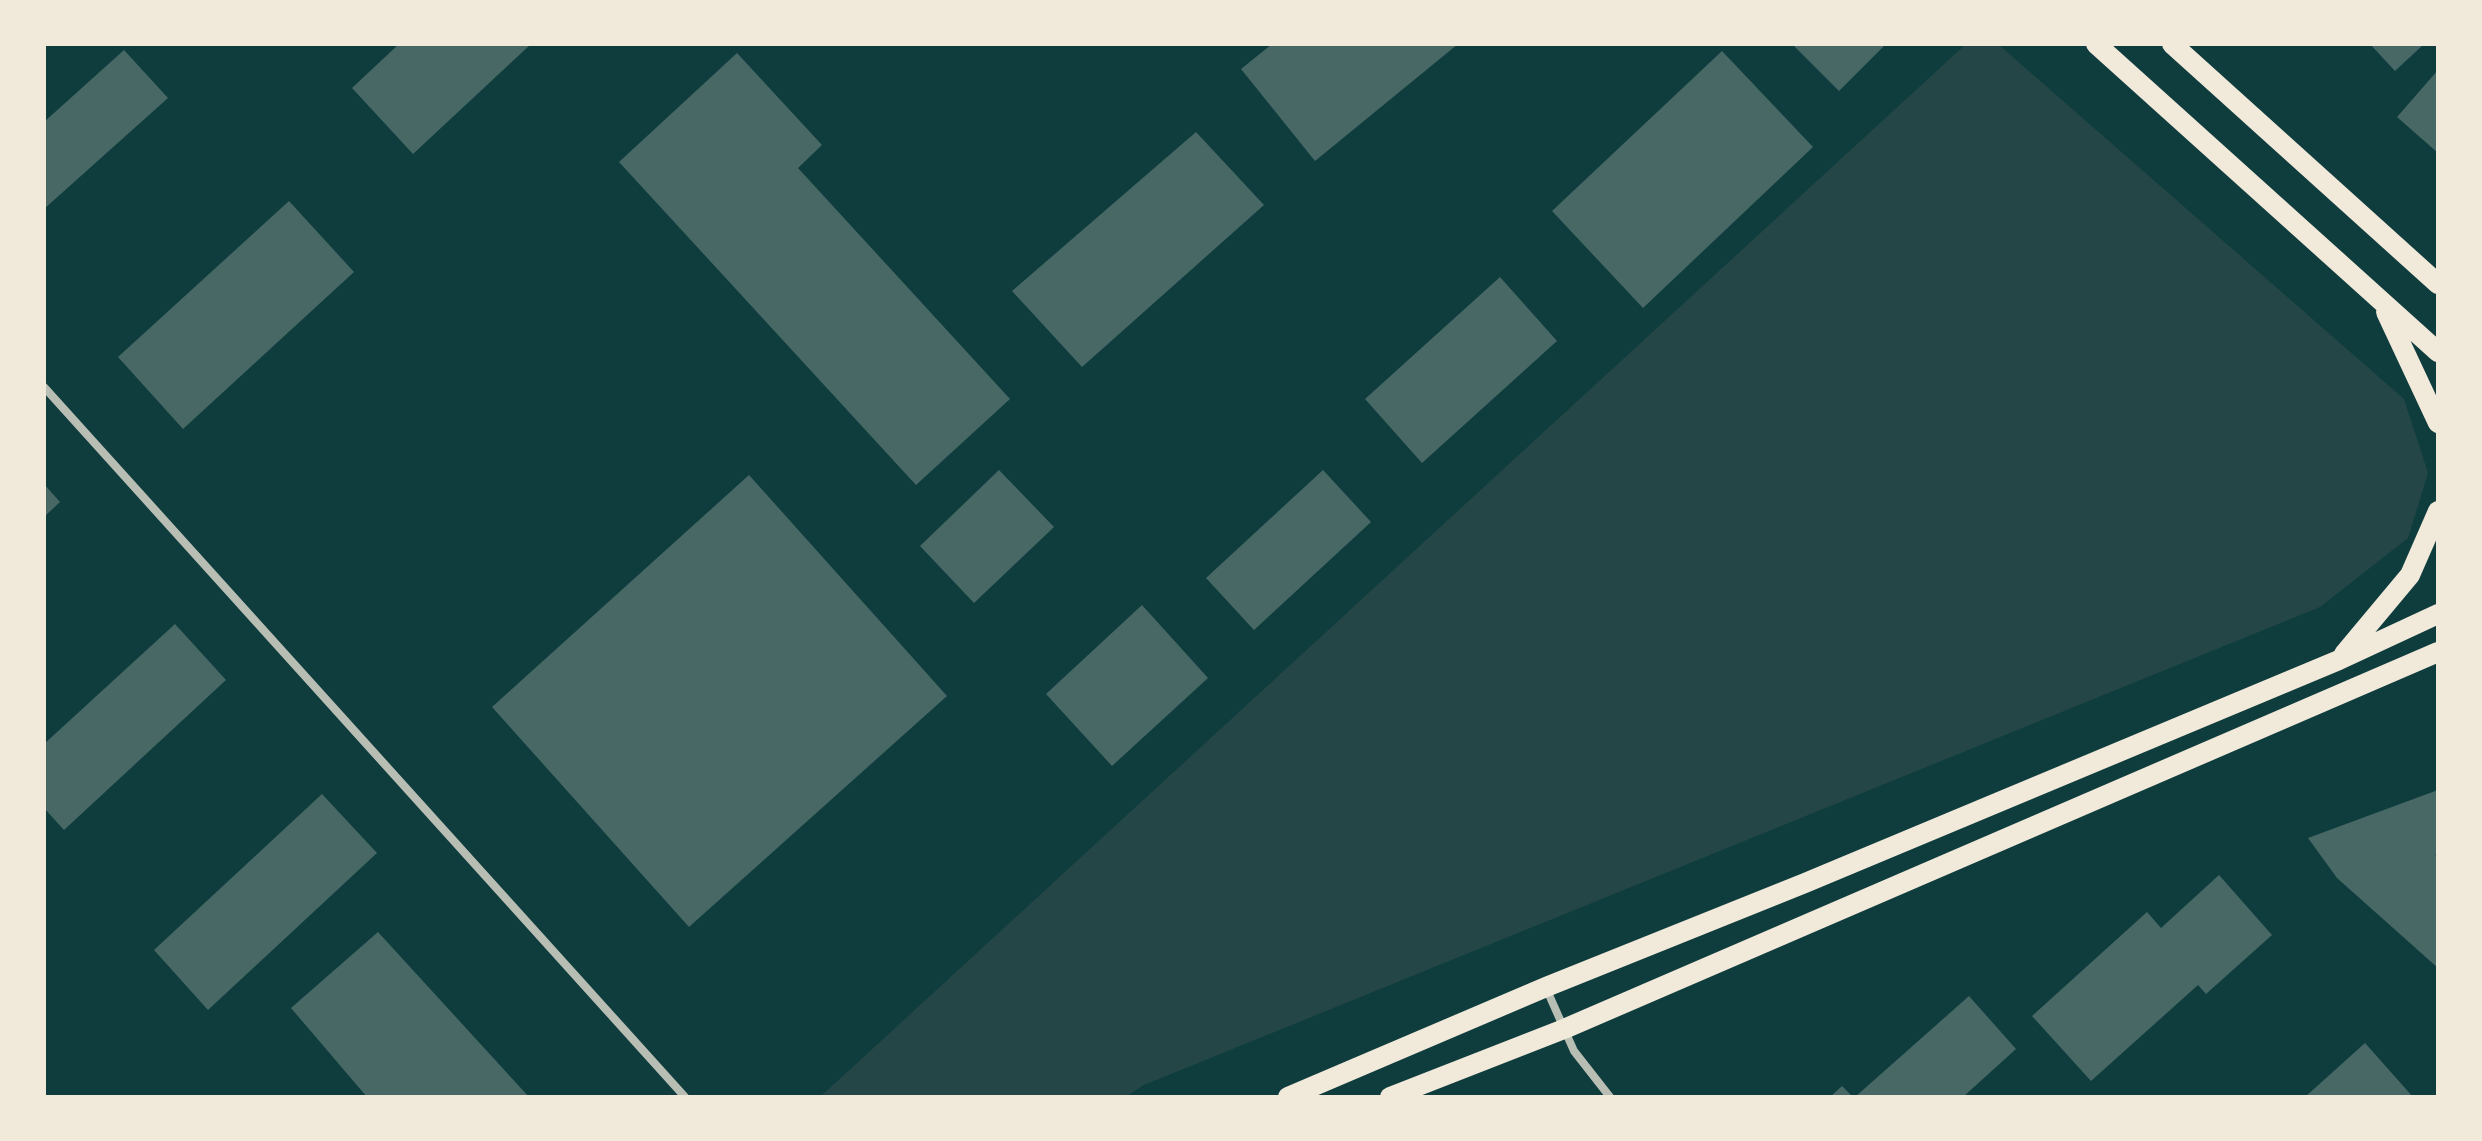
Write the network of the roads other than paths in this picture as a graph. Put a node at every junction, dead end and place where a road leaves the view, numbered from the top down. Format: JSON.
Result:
{"nodes":[{"id":1,"x":2096,"y":44,"type":"edge"},
{"id":2,"x":2172,"y":44,"type":"edge"},
{"id":3,"x":2438,"y":284,"type":"edge"},
{"id":4,"x":2381,"y":302,"type":"junction"},
{"id":5,"x":2438,"y":352,"type":"edge"},
{"id":6,"x":44,"y":387,"type":"edge"},
{"id":7,"x":2438,"y":423,"type":"edge"},
{"id":8,"x":2438,"y":511,"type":"edge"},
{"id":9,"x":2438,"y":614,"type":"edge"},
{"id":10,"x":2432,"y":656,"type":"edge"},
{"id":11,"x":2339,"y":660,"type":"junction"},
{"id":12,"x":1546,"y":987,"type":"junction"},
{"id":13,"x":1564,"y":1029,"type":"junction"},
{"id":14,"x":685,"y":1097,"type":"edge"},
{"id":15,"x":1288,"y":1097,"type":"edge"},
{"id":16,"x":1390,"y":1097,"type":"edge"},
{"id":17,"x":1610,"y":1097,"type":"edge"}],
"edges":[{"from":1,"to":4,"type":"main road"},
{"from":2,"to":3,"type":"main road"},
{"from":4,"to":5,"type":"main road"},
{"from":4,"to":7,"type":"main road"},
{"from":6,"to":14,"type":"street"},
{"from":8,"to":11,"type":"main road"},
{"from":9,"to":11,"type":"main road"},
{"from":10,"to":13,"type":"main road"},
{"from":11,"to":12,"type":"main road"},
{"from":12,"to":13,"type":"street"},
{"from":12,"to":15,"type":"main road"},
{"from":13,"to":16,"type":"main road"},
{"from":13,"to":17,"type":"street"}]}
